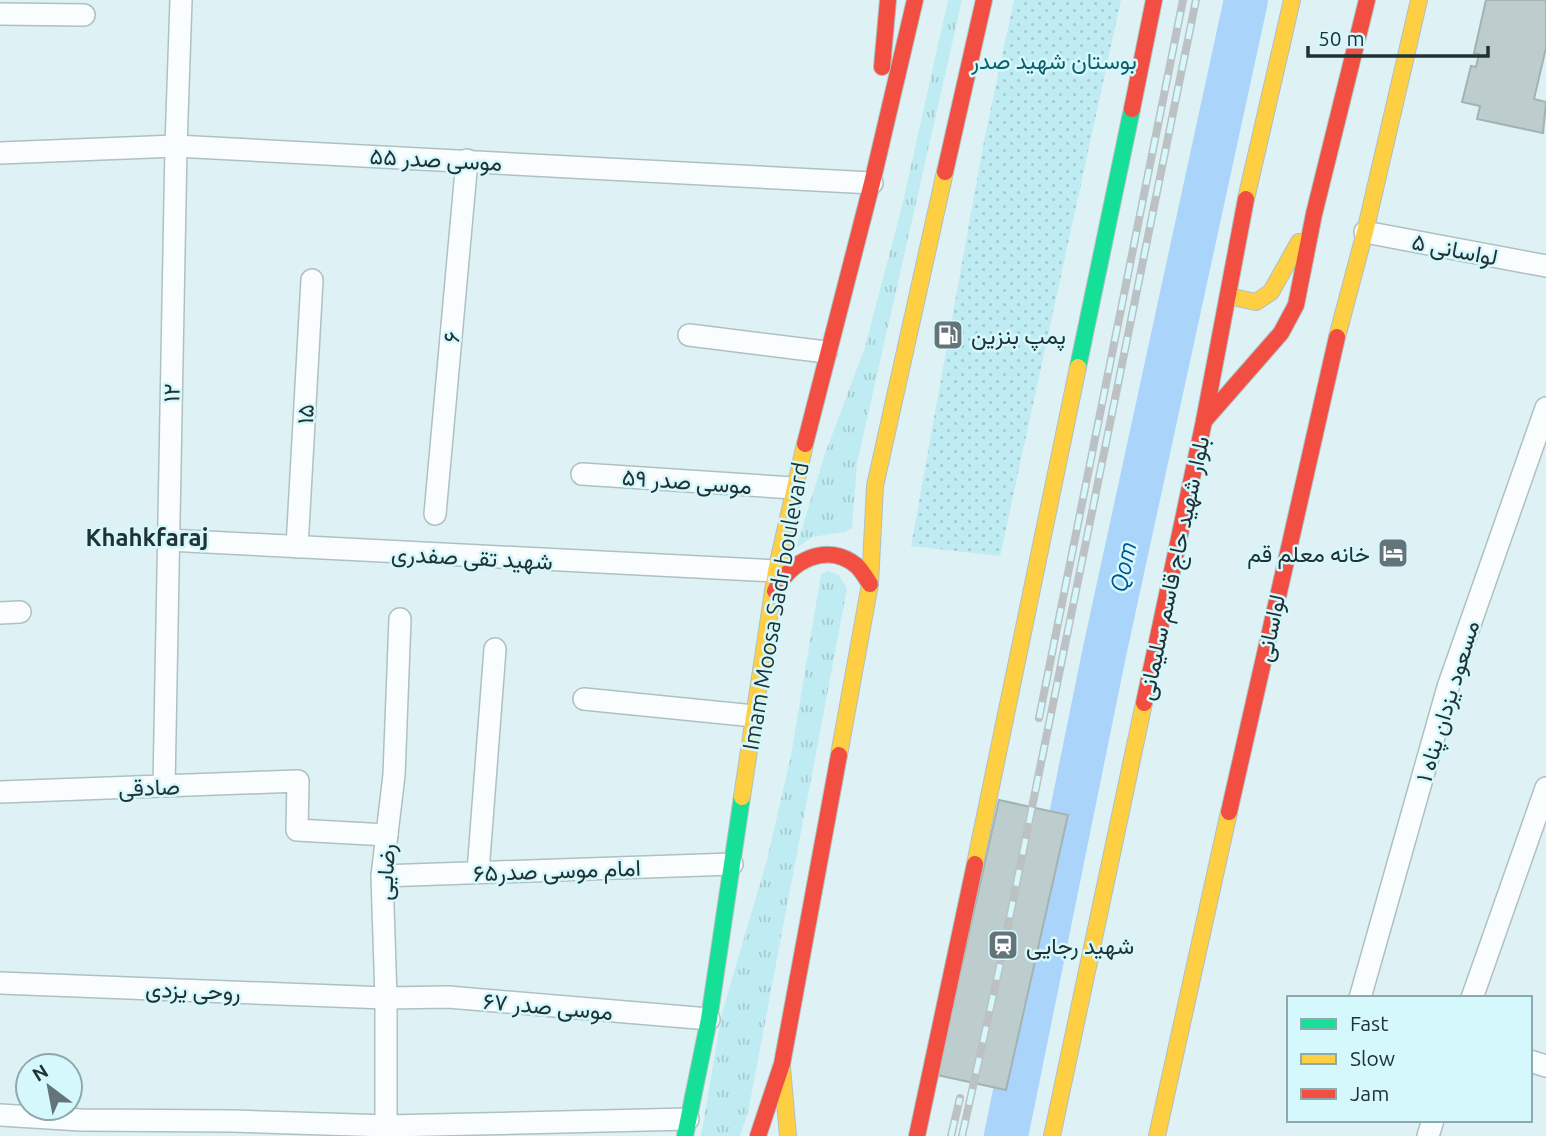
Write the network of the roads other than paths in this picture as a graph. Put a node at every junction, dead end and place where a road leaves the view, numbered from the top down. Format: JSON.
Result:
{"nodes":[{"id":1,"x":181,"y":0,"type":"edge"},
{"id":2,"x":884,"y":0,"type":"edge"},
{"id":3,"x":915,"y":0,"type":"edge"},
{"id":4,"x":984,"y":0,"type":"edge"},
{"id":5,"x":1154,"y":0,"type":"edge"},
{"id":6,"x":1292,"y":0,"type":"edge"},
{"id":7,"x":1367,"y":0,"type":"edge"},
{"id":8,"x":1419,"y":0,"type":"edge"},
{"id":9,"x":0,"y":14,"type":"edge"},
{"id":10,"x":84,"y":15,"type":"dead end"},
{"id":11,"x":176,"y":146,"type":"junction"},
{"id":12,"x":0,"y":153,"type":"edge"},
{"id":13,"x":467,"y":160,"type":"junction"},
{"id":14,"x":872,"y":183,"type":"junction"},
{"id":15,"x":1314,"y":214,"type":"junction"},
{"id":16,"x":1365,"y":232,"type":"junction"},
{"id":17,"x":1546,"y":266,"type":"edge"},
{"id":18,"x":312,"y":280,"type":"dead end"},
{"id":19,"x":1228,"y":296,"type":"junction"},
{"id":20,"x":689,"y":335,"type":"dead end"},
{"id":21,"x":826,"y":352,"type":"junction"},
{"id":22,"x":1546,"y":408,"type":"edge"},
{"id":23,"x":1204,"y":421,"type":"junction"},
{"id":24,"x":582,"y":474,"type":"dead end"},
{"id":25,"x":793,"y":488,"type":"junction"},
{"id":26,"x":435,"y":514,"type":"dead end"},
{"id":27,"x":168,"y":540,"type":"junction"},
{"id":28,"x":297,"y":547,"type":"junction"},
{"id":29,"x":776,"y":571,"type":"junction"},
{"id":30,"x":870,"y":584,"type":"junction"},
{"id":31,"x":772,"y":599,"type":"junction"},
{"id":32,"x":400,"y":619,"type":"dead end"},
{"id":33,"x":495,"y":649,"type":"dead end"},
{"id":34,"x":584,"y":699,"type":"dead end"},
{"id":35,"x":754,"y":716,"type":"junction"},
{"id":36,"x":163,"y":786,"type":"junction"},
{"id":37,"x":1546,"y":788,"type":"edge"},
{"id":38,"x":0,"y":792,"type":"edge"},
{"id":39,"x":387,"y":835,"type":"junction"},
{"id":40,"x":732,"y":864,"type":"junction"},
{"id":41,"x":478,"y":873,"type":"junction"},
{"id":42,"x":382,"y":876,"type":"junction"},
{"id":43,"x":0,"y":983,"type":"edge"},
{"id":44,"x":1361,"y":996,"type":"edge"},
{"id":45,"x":1473,"y":996,"type":"edge"},
{"id":46,"x":386,"y":998,"type":"junction"},
{"id":47,"x":709,"y":1019,"type":"junction"},
{"id":48,"x":782,"y":1065,"type":"junction"},
{"id":49,"x":0,"y":1115,"type":"edge"},
{"id":50,"x":687,"y":1127,"type":"edge"},
{"id":51,"x":80,"y":1128,"type":"edge"},
{"id":52,"x":232,"y":1128,"type":"edge"},
{"id":53,"x":387,"y":1131,"type":"edge"},
{"id":54,"x":758,"y":1136,"type":"edge"},
{"id":55,"x":788,"y":1136,"type":"edge"},
{"id":56,"x":916,"y":1136,"type":"edge"},
{"id":57,"x":1052,"y":1136,"type":"edge"},
{"id":58,"x":1157,"y":1136,"type":"edge"}],
"edges":[{"from":1,"to":11,"type":"street","name":"۱۲"},
{"from":2,"to":14,"type":"main road"},
{"from":3,"to":14,"type":"main road","name":"Imam Moosa Sadr boulevard"},
{"from":4,"to":30,"type":"main road"},
{"from":5,"to":56,"type":"main road"},
{"from":6,"to":19,"type":"main road","name":"بلوار شهید حاج قاسم سلیمانی"},
{"from":7,"to":15,"type":"main road"},
{"from":8,"to":16,"type":"main road","name":"لواسانی"},
{"from":9,"to":10,"type":"street"},
{"from":11,"to":12,"type":"street","name":"موسی صدر ۵۵"},
{"from":11,"to":13,"type":"street","name":"موسی صدر ۵۵"},
{"from":11,"to":27,"type":"street","name":"۱۲"},
{"from":13,"to":14,"type":"street","name":"موسی صدر ۵۵"},
{"from":13,"to":26,"type":"street","name":"۶"},
{"from":14,"to":21,"type":"main road","name":"Imam Moosa Sadr boulevard"},
{"from":15,"to":19,"type":"main road"},
{"from":15,"to":23,"type":"main road"},
{"from":16,"to":17,"type":"street","name":"لواسانی ۵"},
{"from":16,"to":58,"type":"main road","name":"لواسانی"},
{"from":18,"to":28,"type":"street","name":"۱۵"},
{"from":19,"to":23,"type":"main road","name":"بلوار شهید حاج قاسم سلیمانی"},
{"from":20,"to":21,"type":"street"},
{"from":21,"to":25,"type":"main road","name":"Imam Moosa Sadr boulevard"},
{"from":22,"to":44,"type":"street","name":"۱ مسعود یزدان پناه"},
{"from":23,"to":57,"type":"main road","name":"بلوار شهید حاج قاسم سلیمانی"},
{"from":24,"to":25,"type":"street","name":"موسی صدر ۵۹"},
{"from":25,"to":29,"type":"main road","name":"Imam Moosa Sadr boulevard"},
{"from":27,"to":28,"type":"street","name":"شهید تقی صفدری"},
{"from":27,"to":36,"type":"street","name":"۱۲"},
{"from":28,"to":29,"type":"street","name":"شهید تقی صفدری"},
{"from":29,"to":31,"type":"main road","name":"Imam Moosa Sadr boulevard"},
{"from":30,"to":31,"type":"main road"},
{"from":30,"to":48,"type":"main road"},
{"from":31,"to":35,"type":"main road","name":"Imam Moosa Sadr boulevard"},
{"from":32,"to":39,"type":"street","name":"رضایی"},
{"from":33,"to":41,"type":"street"},
{"from":34,"to":35,"type":"street"},
{"from":35,"to":40,"type":"main road","name":"Imam Moosa Sadr boulevard"},
{"from":36,"to":38,"type":"street","name":"صادقی"},
{"from":36,"to":39,"type":"street","name":"صادقی"},
{"from":37,"to":45,"type":"street"},
{"from":39,"to":42,"type":"street","name":"رضایی"},
{"from":40,"to":41,"type":"street","name":"امام موسی صدر۶۵"},
{"from":40,"to":47,"type":"main road","name":"Imam Moosa Sadr boulevard"},
{"from":41,"to":42,"type":"street","name":"امام موسی صدر۶۵"},
{"from":42,"to":46,"type":"street","name":"رضایی"},
{"from":43,"to":46,"type":"street","name":"روحی یزدی"},
{"from":46,"to":47,"type":"street","name":"موسی صدر ۶۷"},
{"from":46,"to":53,"type":"street","name":"رضایی"},
{"from":47,"to":50,"type":"main road","name":"Imam Moosa Sadr boulevard"},
{"from":48,"to":54,"type":"main road"},
{"from":48,"to":55,"type":"main road"},
{"from":49,"to":51,"type":"street"},
{"from":50,"to":53,"type":"street"},
{"from":51,"to":52,"type":"street"},
{"from":52,"to":53,"type":"street"}]}
